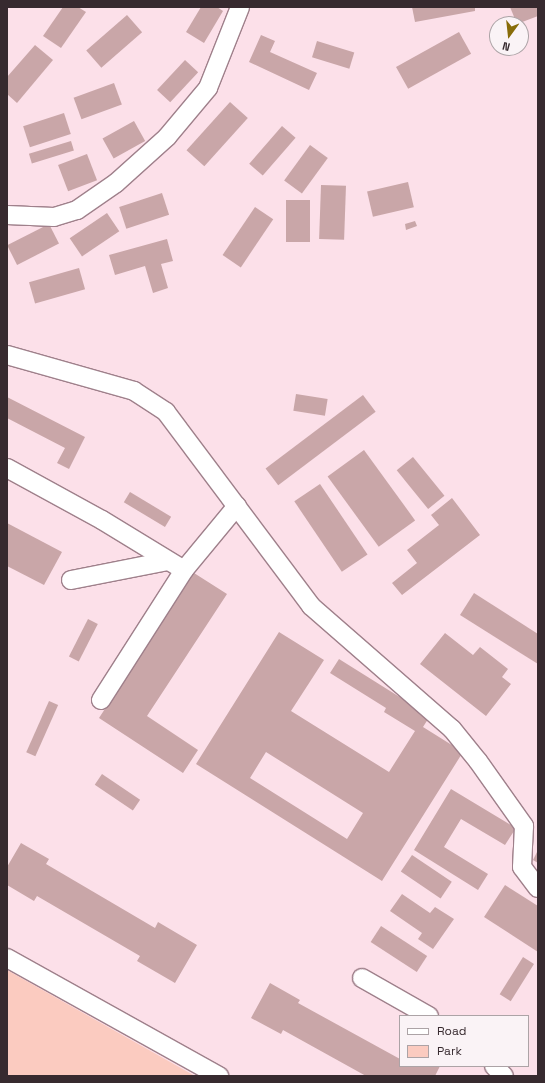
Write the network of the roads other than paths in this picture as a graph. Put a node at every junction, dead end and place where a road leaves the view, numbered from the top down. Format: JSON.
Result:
{"nodes":[{"id":1,"x":240,"y":7,"type":"edge"},
{"id":2,"x":7,"y":215,"type":"edge"},
{"id":3,"x":7,"y":355,"type":"edge"},
{"id":4,"x":7,"y":468,"type":"edge"},
{"id":5,"x":237,"y":506,"type":"junction"},
{"id":6,"x":168,"y":561,"type":"junction"},
{"id":7,"x":184,"y":570,"type":"junction"},
{"id":8,"x":71,"y":580,"type":"dead end"},
{"id":9,"x":101,"y":700,"type":"dead end"},
{"id":10,"x":538,"y":888,"type":"edge"},
{"id":11,"x":7,"y":958,"type":"edge"},
{"id":12,"x":362,"y":978,"type":"dead end"},
{"id":13,"x":427,"y":1015,"type":"edge"},
{"id":14,"x":495,"y":1067,"type":"edge"},
{"id":15,"x":219,"y":1076,"type":"edge"},
{"id":16,"x":504,"y":1076,"type":"edge"}],
"edges":[{"from":1,"to":2,"type":"street"},
{"from":3,"to":5,"type":"street"},
{"from":4,"to":6,"type":"street"},
{"from":5,"to":7,"type":"street"},
{"from":5,"to":10,"type":"street"},
{"from":6,"to":7,"type":"street"},
{"from":6,"to":8,"type":"street"},
{"from":7,"to":9,"type":"street"},
{"from":11,"to":15,"type":"street"},
{"from":12,"to":13,"type":"street"},
{"from":14,"to":16,"type":"street"}]}
